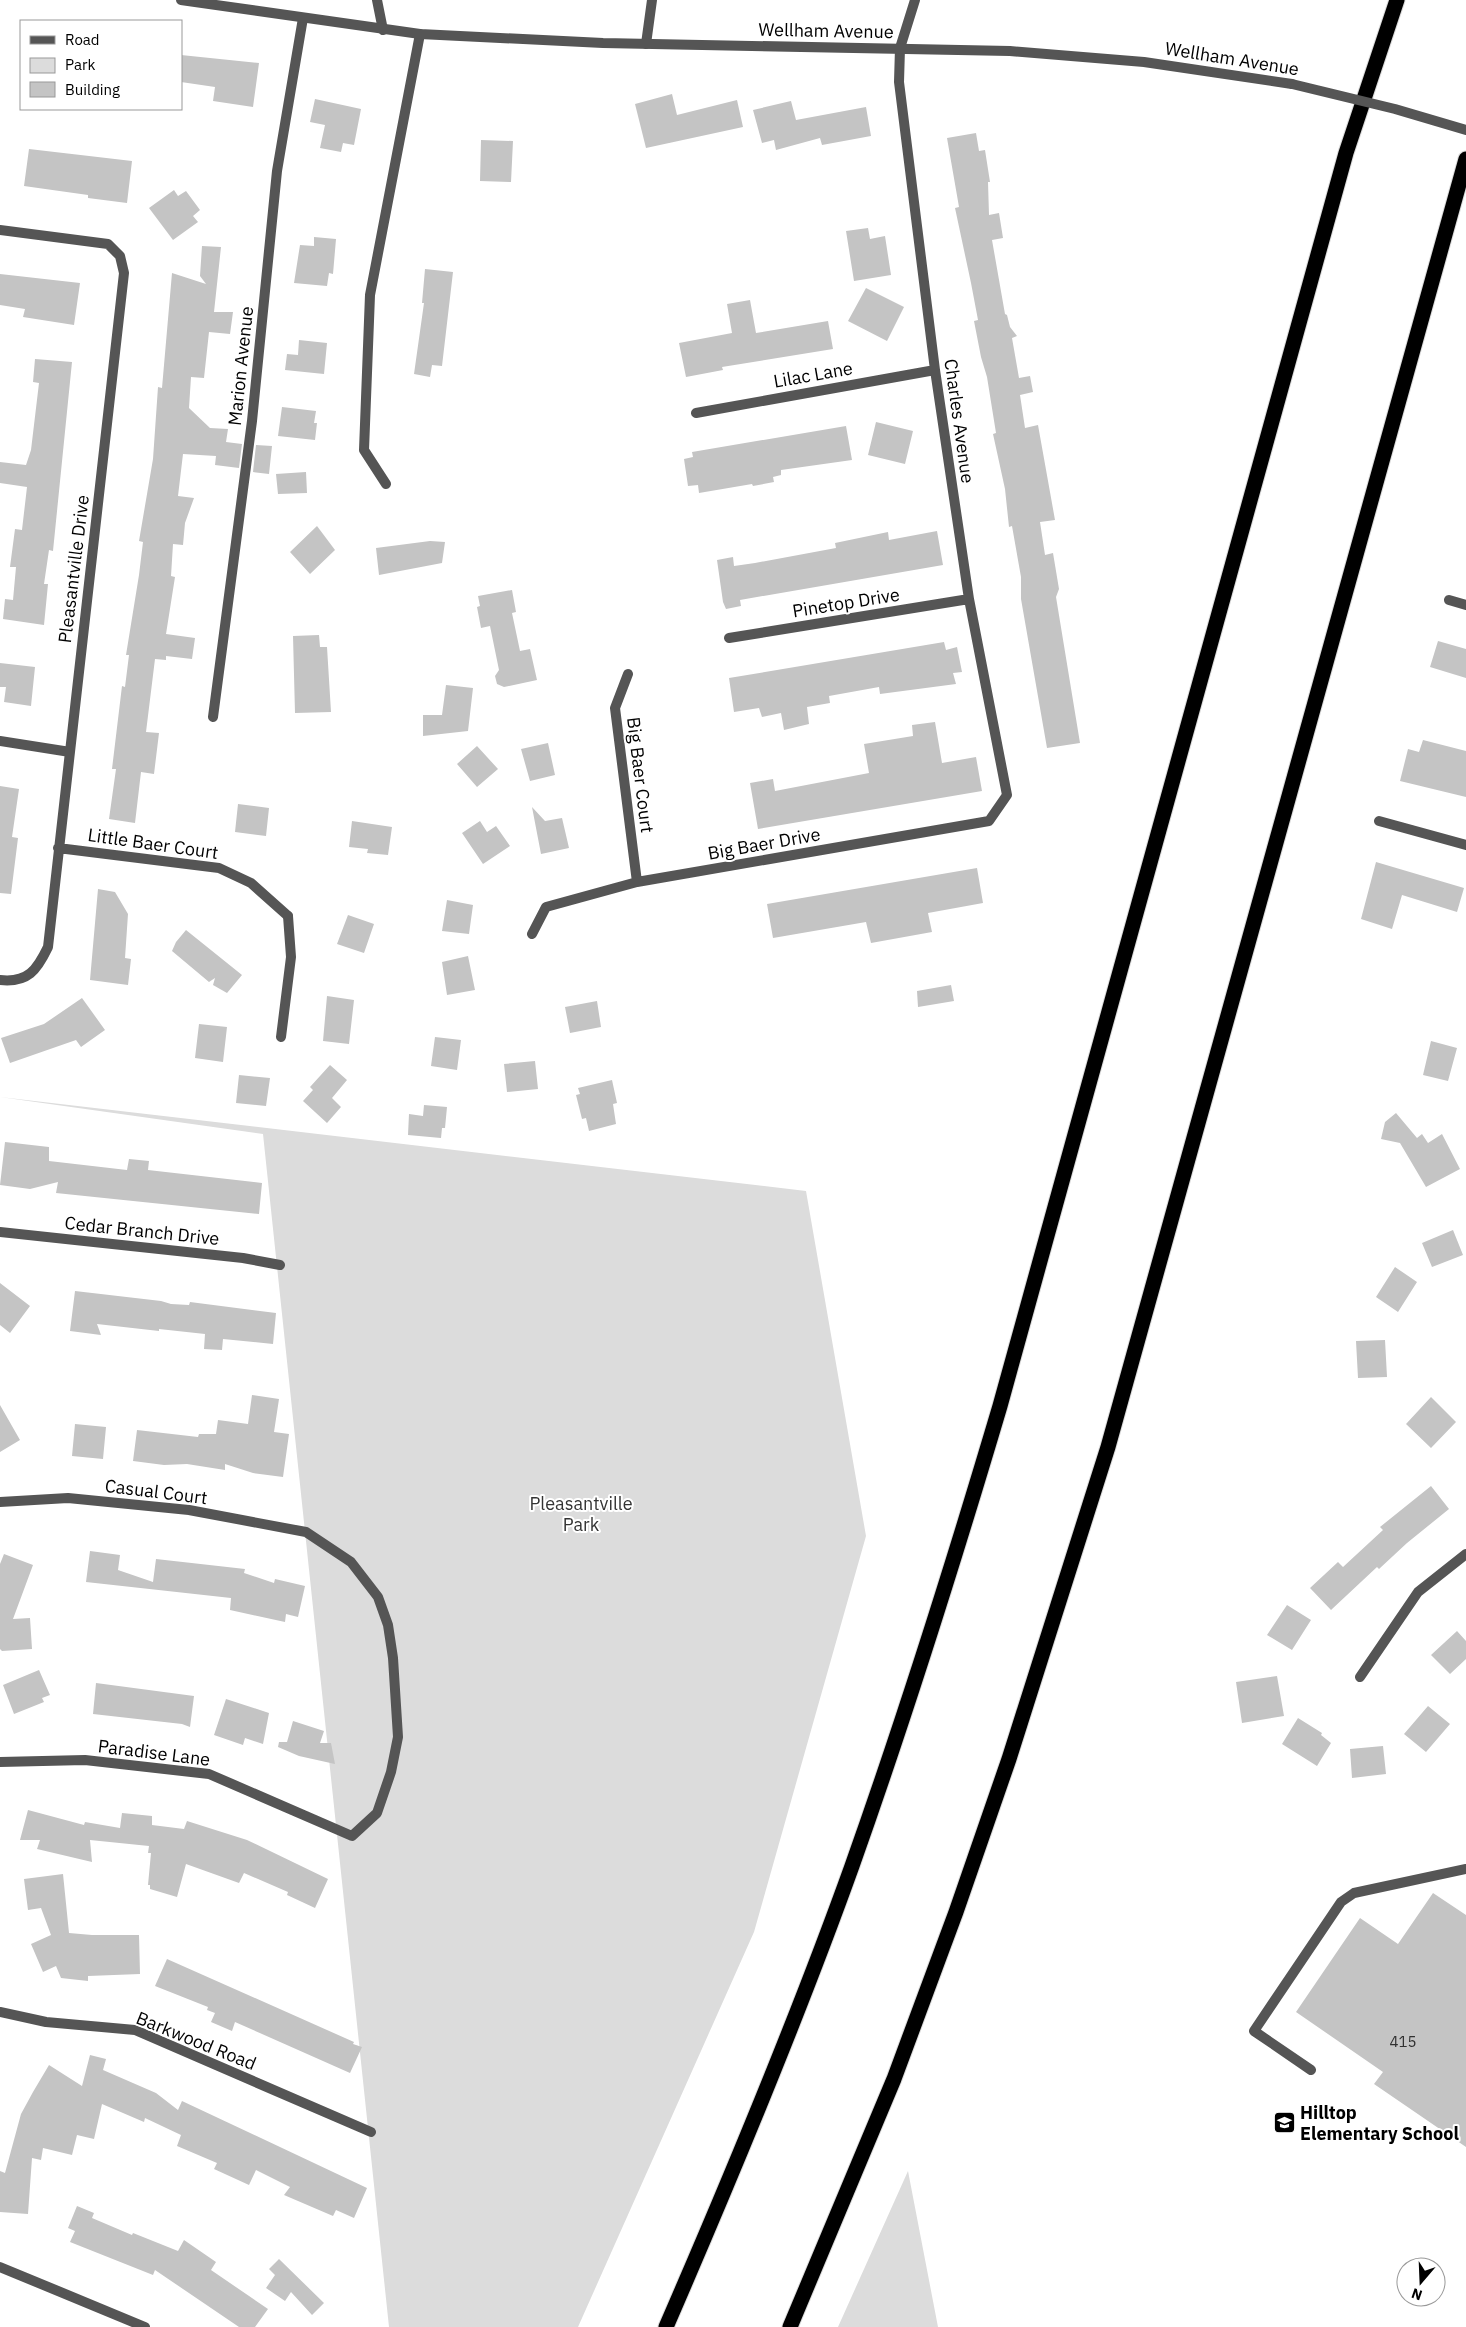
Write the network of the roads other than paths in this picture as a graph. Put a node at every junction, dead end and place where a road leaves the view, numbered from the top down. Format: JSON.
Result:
{"nodes":[{"id":1,"x":181,"y":0,"type":"edge"},
{"id":2,"x":378,"y":0,"type":"edge"},
{"id":3,"x":652,"y":0,"type":"edge"},
{"id":4,"x":915,"y":0,"type":"edge"},
{"id":5,"x":1397,"y":0,"type":"edge"},
{"id":6,"x":303,"y":18,"type":"junction"},
{"id":7,"x":383,"y":30,"type":"junction"},
{"id":8,"x":420,"y":34,"type":"junction"},
{"id":9,"x":646,"y":44,"type":"junction"},
{"id":10,"x":900,"y":48,"type":"junction"},
{"id":11,"x":1466,"y":130,"type":"edge"},
{"id":12,"x":1466,"y":159,"type":"edge"},
{"id":13,"x":0,"y":230,"type":"edge"},
{"id":14,"x":935,"y":370,"type":"junction"},
{"id":15,"x":696,"y":413,"type":"dead end"},
{"id":16,"x":386,"y":484,"type":"dead end"},
{"id":17,"x":969,"y":599,"type":"junction"},
{"id":18,"x":1449,"y":600,"type":"dead end"},
{"id":19,"x":1466,"y":605,"type":"edge"},
{"id":20,"x":729,"y":638,"type":"dead end"},
{"id":21,"x":628,"y":674,"type":"dead end"},
{"id":22,"x":213,"y":717,"type":"dead end"},
{"id":23,"x":0,"y":742,"type":"edge"},
{"id":24,"x":70,"y":752,"type":"junction"},
{"id":25,"x":1007,"y":795,"type":"joint"},
{"id":26,"x":1379,"y":821,"type":"dead end"},
{"id":27,"x":1466,"y":846,"type":"edge"},
{"id":28,"x":58,"y":848,"type":"junction"},
{"id":29,"x":637,"y":882,"type":"junction"},
{"id":30,"x":532,"y":934,"type":"dead end"},
{"id":31,"x":0,"y":980,"type":"edge"},
{"id":32,"x":281,"y":1036,"type":"dead end"},
{"id":33,"x":0,"y":1232,"type":"edge"},
{"id":34,"x":280,"y":1265,"type":"dead end"},
{"id":35,"x":0,"y":1502,"type":"edge"},
{"id":36,"x":1466,"y":1554,"type":"edge"},
{"id":37,"x":1360,"y":1677,"type":"dead end"},
{"id":38,"x":0,"y":1762,"type":"edge"},
{"id":39,"x":352,"y":1836,"type":"joint"},
{"id":40,"x":1466,"y":1869,"type":"edge"},
{"id":41,"x":0,"y":2012,"type":"edge"},
{"id":42,"x":1311,"y":2070,"type":"dead end"},
{"id":43,"x":371,"y":2132,"type":"dead end"},
{"id":44,"x":0,"y":2267,"type":"edge"},
{"id":45,"x":145,"y":2327,"type":"edge"},
{"id":46,"x":666,"y":2327,"type":"edge"},
{"id":47,"x":790,"y":2327,"type":"edge"}],
"edges":[{"from":1,"to":6,"type":"street","name":"Wellham Avenue"},
{"from":2,"to":7,"type":"street"},
{"from":3,"to":9,"type":"street"},
{"from":4,"to":10,"type":"street","name":"Charles Avenue"},
{"from":5,"to":46,"type":"highway"},
{"from":6,"to":7,"type":"street","name":"Wellham Avenue"},
{"from":6,"to":22,"type":"street","name":"Marion Avenue"},
{"from":7,"to":8,"type":"street","name":"Wellham Avenue"},
{"from":8,"to":9,"type":"street","name":"Wellham Avenue"},
{"from":8,"to":16,"type":"street"},
{"from":9,"to":10,"type":"street","name":"Wellham Avenue"},
{"from":10,"to":11,"type":"street","name":"Wellham Avenue","bridge":true},
{"from":10,"to":14,"type":"street","name":"Charles Avenue"},
{"from":12,"to":47,"type":"highway"},
{"from":13,"to":24,"type":"street","name":"Pleasantville Drive"},
{"from":14,"to":15,"type":"street","name":"Lilac Lane"},
{"from":14,"to":17,"type":"street","name":"Charles Avenue"},
{"from":17,"to":20,"type":"street","name":"Pinetop Drive"},
{"from":17,"to":25,"type":"street","name":"Charles Avenue"},
{"from":18,"to":19,"type":"street"},
{"from":21,"to":29,"type":"street","name":"Big Baer Court"},
{"from":23,"to":24,"type":"street"},
{"from":24,"to":28,"type":"street","name":"Pleasantville Drive"},
{"from":25,"to":29,"type":"street","name":"Big Baer Drive"},
{"from":26,"to":27,"type":"street"},
{"from":28,"to":31,"type":"street","name":"Pleasantville Drive"},
{"from":28,"to":32,"type":"street","name":"Little Baer Court"},
{"from":29,"to":30,"type":"street","name":"Big Baer Drive"},
{"from":33,"to":34,"type":"street","name":"Cedar Branch Drive"},
{"from":35,"to":39,"type":"street","name":"Casual Court"},
{"from":36,"to":37,"type":"street"},
{"from":38,"to":39,"type":"street","name":"Paradise Lane"},
{"from":40,"to":42,"type":"street"},
{"from":41,"to":43,"type":"street","name":"Barkwood Road"},
{"from":44,"to":45,"type":"street"}]}
